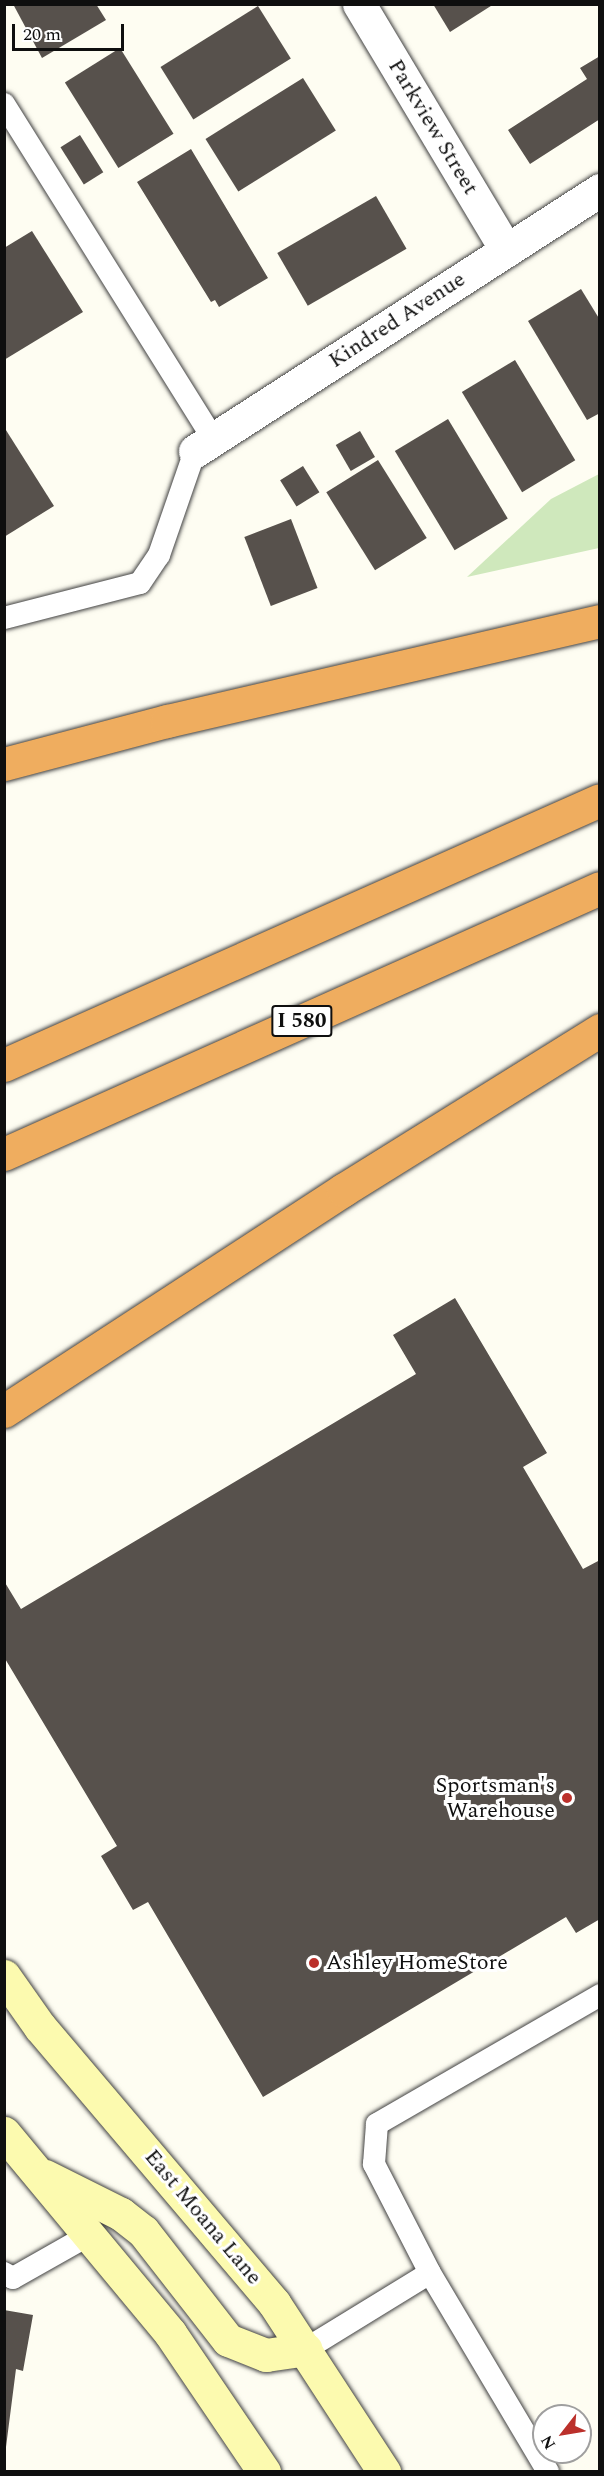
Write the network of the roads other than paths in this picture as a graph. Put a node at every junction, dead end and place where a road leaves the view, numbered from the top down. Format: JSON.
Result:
{"nodes":[{"id":1,"x":359,"y":4,"type":"edge"},
{"id":2,"x":4,"y":104,"type":"edge"},
{"id":3,"x":600,"y":190,"type":"edge"},
{"id":4,"x":506,"y":250,"type":"junction"},
{"id":5,"x":204,"y":445,"type":"junction"},
{"id":6,"x":4,"y":618,"type":"edge"},
{"id":7,"x":600,"y":621,"type":"edge"},
{"id":8,"x":4,"y":764,"type":"edge"},
{"id":9,"x":600,"y":800,"type":"edge"},
{"id":10,"x":600,"y":888,"type":"edge"},
{"id":11,"x":600,"y":1030,"type":"edge"},
{"id":12,"x":4,"y":1065,"type":"edge"},
{"id":13,"x":4,"y":1154,"type":"edge"},
{"id":14,"x":4,"y":1411,"type":"edge"},
{"id":15,"x":4,"y":1976,"type":"edge"},
{"id":16,"x":600,"y":1995,"type":"edge"},
{"id":17,"x":4,"y":2133,"type":"edge"},
{"id":18,"x":35,"y":2171,"type":"junction"},
{"id":19,"x":89,"y":2235,"type":"junction"},
{"id":20,"x":4,"y":2273,"type":"edge"},
{"id":21,"x":430,"y":2273,"type":"junction"},
{"id":22,"x":306,"y":2349,"type":"junction"},
{"id":23,"x":255,"y":2468,"type":"edge"},
{"id":24,"x":384,"y":2472,"type":"edge"},
{"id":25,"x":548,"y":2472,"type":"edge"}],
"edges":[{"from":1,"to":4,"type":"street","name":"Parkview Street"},
{"from":2,"to":5,"type":"lane"},
{"from":3,"to":4,"type":"street","name":"Kindred Avenue"},
{"from":4,"to":5,"type":"street","name":"Kindred Avenue"},
{"from":5,"to":6,"type":"lane"},
{"from":7,"to":8,"type":"highway"},
{"from":9,"to":12,"type":"highway"},
{"from":10,"to":13,"type":"highway","number":"I 580"},
{"from":11,"to":14,"type":"highway"},
{"from":15,"to":22,"type":"main road","name":"East Moana Lane"},
{"from":16,"to":21,"type":"lane"},
{"from":17,"to":18,"type":"main road"},
{"from":18,"to":19,"type":"main road"},
{"from":18,"to":22,"type":"main road"},
{"from":19,"to":20,"type":"lane"},
{"from":19,"to":23,"type":"main road"},
{"from":21,"to":22,"type":"lane"},
{"from":21,"to":25,"type":"lane"},
{"from":22,"to":24,"type":"main road","name":"East Moana Lane"}]}
